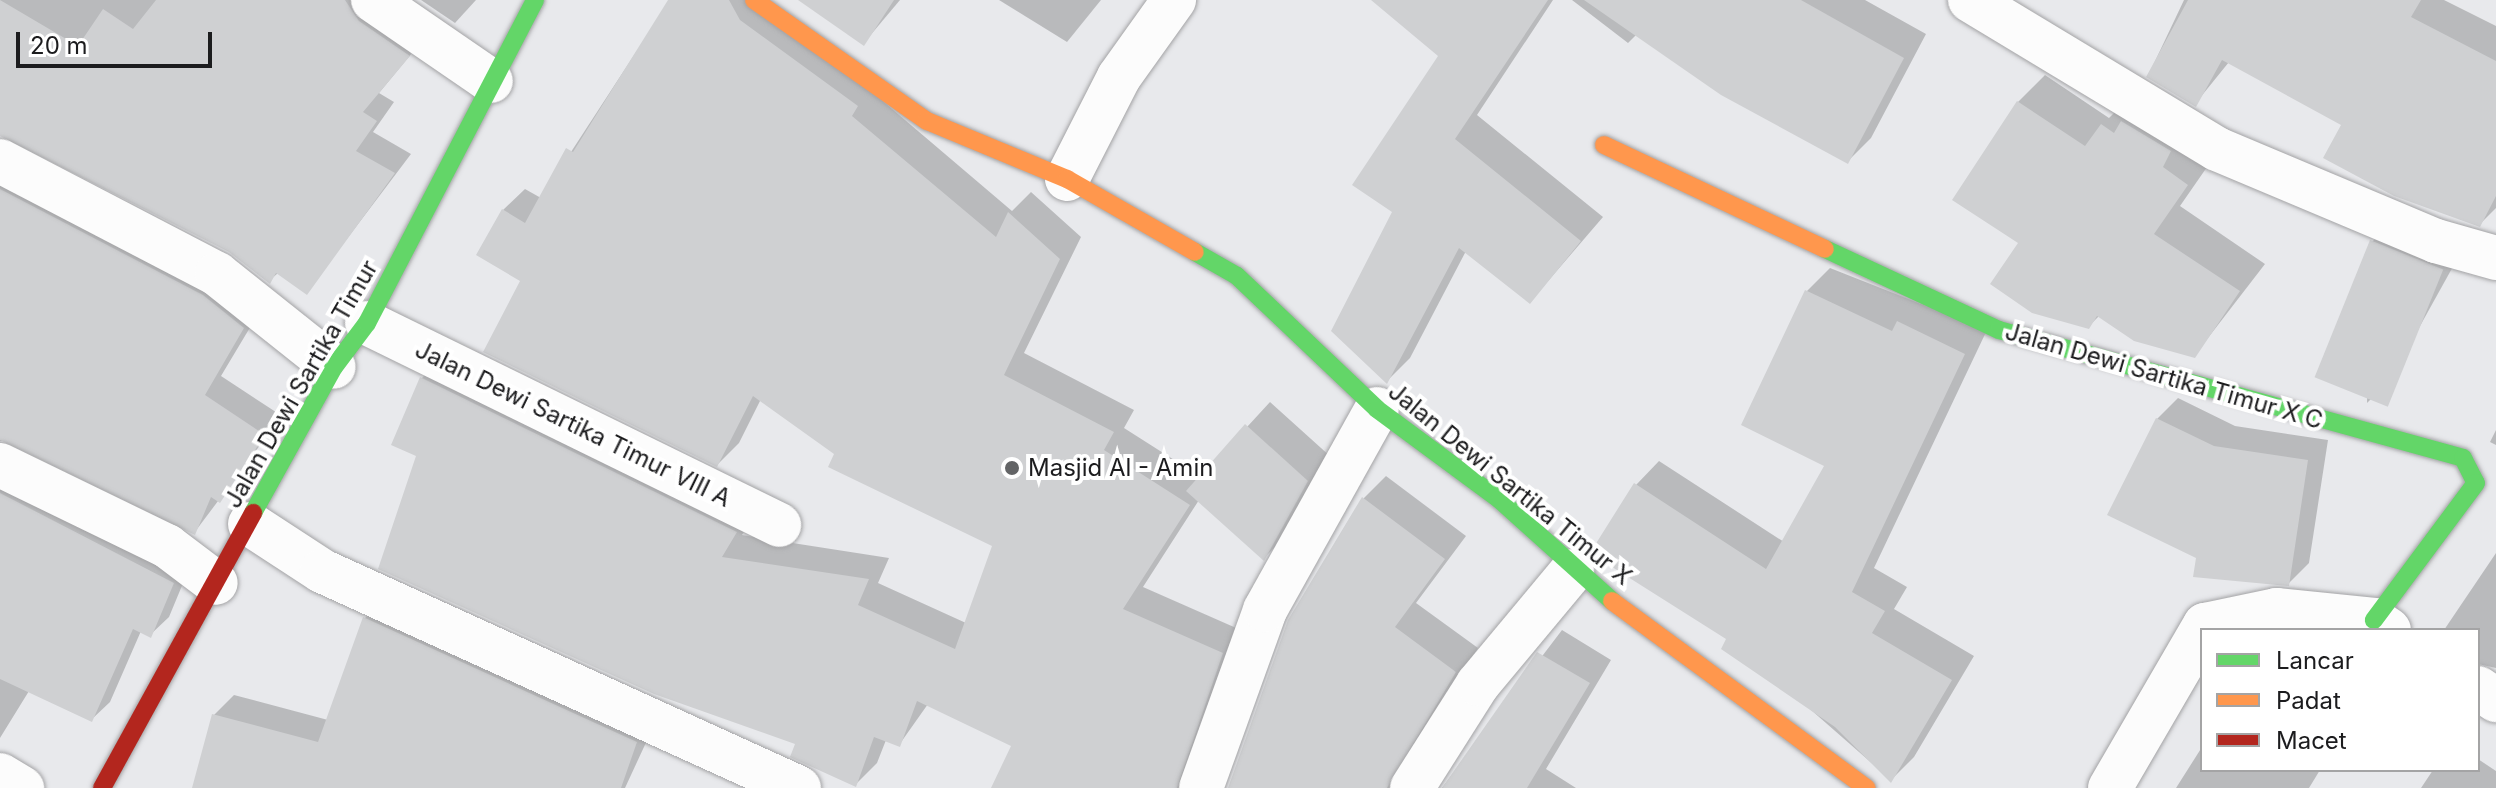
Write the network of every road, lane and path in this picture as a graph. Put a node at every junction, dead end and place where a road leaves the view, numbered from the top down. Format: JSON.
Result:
{"nodes":[{"id":1,"x":373,"y":0,"type":"edge"},
{"id":2,"x":535,"y":0,"type":"edge"},
{"id":3,"x":754,"y":0,"type":"edge"},
{"id":4,"x":1174,"y":0,"type":"edge"},
{"id":5,"x":1970,"y":0,"type":"edge"},
{"id":6,"x":491,"y":81,"type":"junction"},
{"id":7,"x":1604,"y":145,"type":"dead end"},
{"id":8,"x":0,"y":161,"type":"edge"},
{"id":9,"x":1067,"y":179,"type":"junction"},
{"id":10,"x":2496,"y":258,"type":"edge"},
{"id":11,"x":367,"y":323,"type":"junction"},
{"id":12,"x":334,"y":367,"type":"junction"},
{"id":13,"x":1377,"y":409,"type":"junction"},
{"id":14,"x":0,"y":465,"type":"edge"},
{"id":15,"x":250,"y":524,"type":"junction"},
{"id":16,"x":779,"y":525,"type":"dead end"},
{"id":17,"x":1572,"y":571,"type":"junction"},
{"id":18,"x":216,"y":583,"type":"junction"},
{"id":19,"x":2382,"y":625,"type":"edge"},
{"id":20,"x":2203,"y":628,"type":"edge"},
{"id":21,"x":2200,"y":634,"type":"edge"},
{"id":22,"x":0,"y":775,"type":"edge"},
{"id":23,"x":22,"y":788,"type":"edge"},
{"id":24,"x":102,"y":788,"type":"edge"},
{"id":25,"x":799,"y":788,"type":"edge"},
{"id":26,"x":1201,"y":788,"type":"edge"},
{"id":27,"x":1412,"y":788,"type":"edge"},
{"id":28,"x":1867,"y":788,"type":"edge"},
{"id":29,"x":2110,"y":788,"type":"edge"}],
"edges":[{"from":1,"to":6,"type":"street"},
{"from":2,"to":6,"type":"street","name":"Jalan Dewi Sartika Timur"},
{"from":3,"to":9,"type":"street","name":"Jalan Dewi Sartika Timur X"},
{"from":4,"to":9,"type":"street"},
{"from":5,"to":10,"type":"street"},
{"from":6,"to":11,"type":"street","name":"Jalan Dewi Sartika Timur"},
{"from":7,"to":19,"type":"street","name":"Jalan Dewi Sartika Timur X C"},
{"from":8,"to":12,"type":"street"},
{"from":9,"to":13,"type":"street","name":"Jalan Dewi Sartika Timur X"},
{"from":11,"to":12,"type":"street","name":"Jalan Dewi Sartika Timur"},
{"from":11,"to":16,"type":"street","name":"Jalan Dewi Sartika Timur VIII A"},
{"from":12,"to":15,"type":"street","name":"Jalan Dewi Sartika Timur"},
{"from":13,"to":17,"type":"street","name":"Jalan Dewi Sartika Timur X"},
{"from":13,"to":26,"type":"street"},
{"from":14,"to":18,"type":"street"},
{"from":15,"to":18,"type":"street","name":"Jalan Dewi Sartika Timur"},
{"from":15,"to":25,"type":"street"},
{"from":17,"to":27,"type":"street"},
{"from":17,"to":28,"type":"street","name":"Jalan Dewi Sartika Timur X"},
{"from":18,"to":24,"type":"street","name":"Jalan Dewi Sartika Timur"},
{"from":19,"to":20,"type":"street","name":"Jalan Dewi Sartika Timur X C"},
{"from":21,"to":29,"type":"street","name":"Jalan Dewi Sartika Timur X C"},
{"from":22,"to":23,"type":"street"}]}
